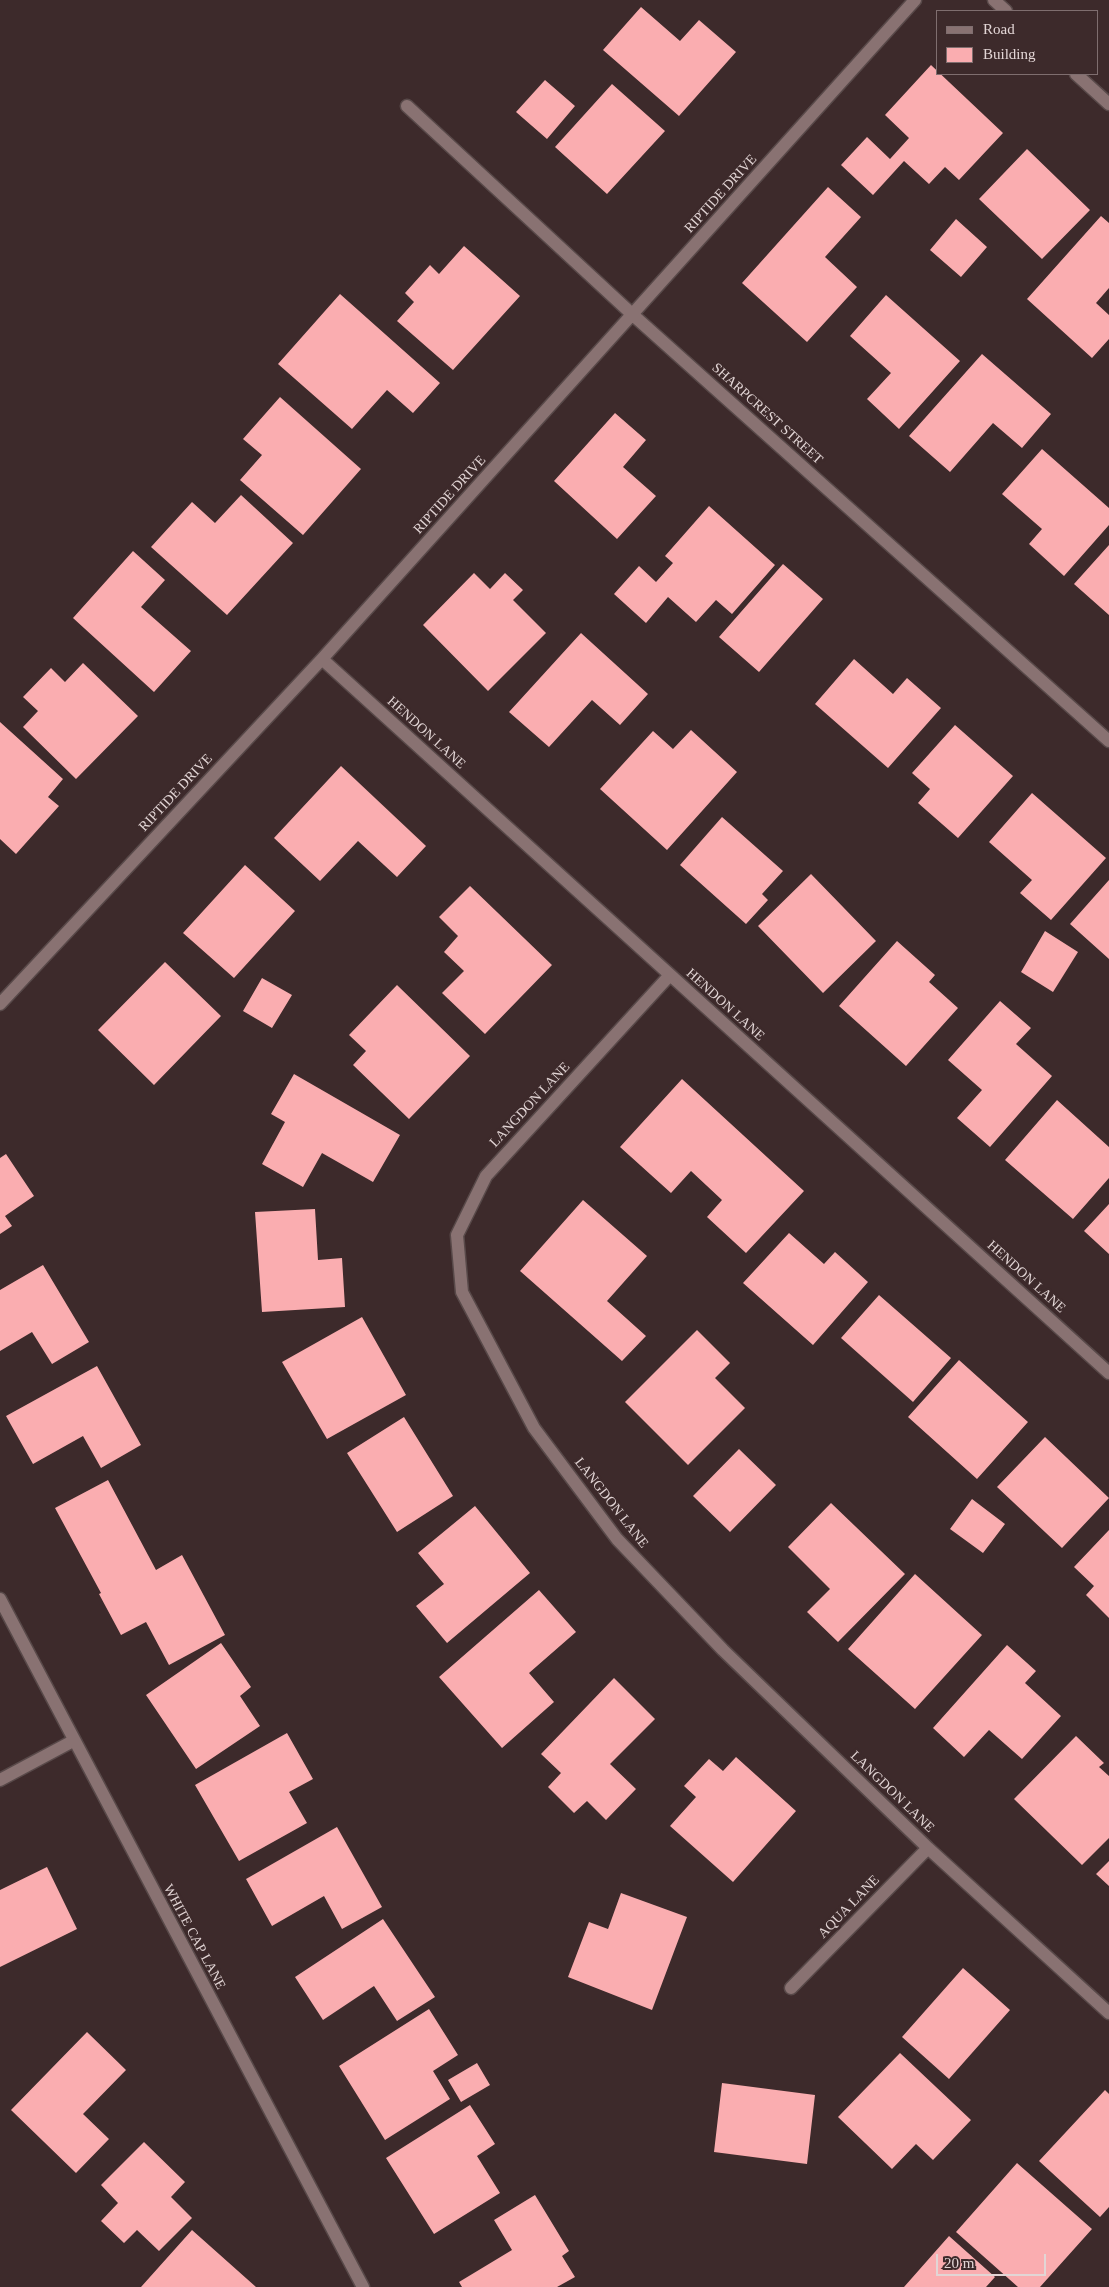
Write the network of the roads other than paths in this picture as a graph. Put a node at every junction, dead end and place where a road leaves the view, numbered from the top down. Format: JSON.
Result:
{"nodes":[{"id":1,"x":915,"y":0,"type":"edge"},
{"id":2,"x":994,"y":0,"type":"edge"},
{"id":3,"x":1005,"y":10,"type":"edge"},
{"id":4,"x":1077,"y":75,"type":"edge"},
{"id":5,"x":1109,"y":104,"type":"edge"},
{"id":6,"x":407,"y":106,"type":"dead end"},
{"id":7,"x":633,"y":314,"type":"junction"},
{"id":8,"x":322,"y":659,"type":"junction"},
{"id":9,"x":1109,"y":741,"type":"edge"},
{"id":10,"x":670,"y":975,"type":"junction"},
{"id":11,"x":0,"y":1004,"type":"edge"},
{"id":12,"x":1109,"y":1373,"type":"edge"},
{"id":13,"x":0,"y":1599,"type":"edge"},
{"id":14,"x":73,"y":1741,"type":"junction"},
{"id":15,"x":0,"y":1780,"type":"edge"},
{"id":16,"x":928,"y":1848,"type":"junction"},
{"id":17,"x":791,"y":1988,"type":"dead end"},
{"id":18,"x":1109,"y":2013,"type":"edge"},
{"id":19,"x":363,"y":2287,"type":"edge"}],
"edges":[{"from":1,"to":7,"type":"street","name":"RIPTIDE DRIVE"},
{"from":2,"to":3,"type":"street"},
{"from":4,"to":5,"type":"street"},
{"from":6,"to":7,"type":"street","name":"SHARPCREST STREET"},
{"from":7,"to":8,"type":"street","name":"RIPTIDE DRIVE"},
{"from":7,"to":9,"type":"street","name":"SHARPCREST STREET"},
{"from":8,"to":10,"type":"street","name":"HENDON LANE"},
{"from":8,"to":11,"type":"street","name":"RIPTIDE DRIVE"},
{"from":10,"to":12,"type":"street","name":"HENDON LANE"},
{"from":10,"to":16,"type":"street","name":"LANGDON LANE"},
{"from":13,"to":14,"type":"street","name":"WHITE CAP LANE"},
{"from":14,"to":15,"type":"street"},
{"from":14,"to":19,"type":"street","name":"WHITE CAP LANE"},
{"from":16,"to":17,"type":"street","name":"AQUA LANE"},
{"from":16,"to":18,"type":"street","name":"LANGDON LANE"}]}
